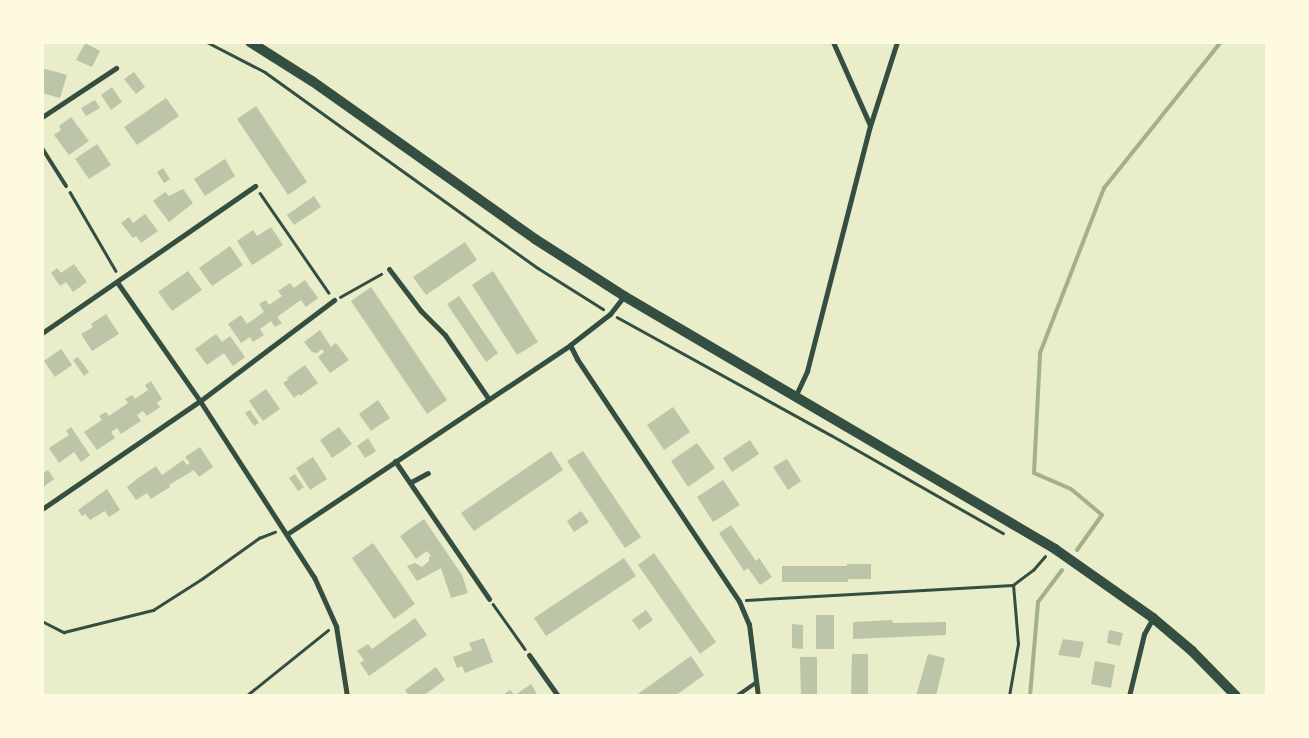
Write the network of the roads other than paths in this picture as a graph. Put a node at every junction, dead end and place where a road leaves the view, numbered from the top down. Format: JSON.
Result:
{"nodes":[{"id":1,"x":250,"y":42,"type":"edge"},
{"id":2,"x":833,"y":42,"type":"edge"},
{"id":3,"x":897,"y":42,"type":"edge"},
{"id":4,"x":116,"y":68,"type":"dead end"},
{"id":5,"x":42,"y":117,"type":"edge"},
{"id":6,"x":870,"y":126,"type":"junction"},
{"id":7,"x":42,"y":148,"type":"edge"},
{"id":8,"x":66,"y":186,"type":"dead end"},
{"id":9,"x":255,"y":186,"type":"road end"},
{"id":10,"x":389,"y":269,"type":"road end"},
{"id":11,"x":117,"y":282,"type":"junction"},
{"id":12,"x":624,"y":296,"type":"junction"},
{"id":13,"x":334,"y":300,"type":"road end"},
{"id":14,"x":42,"y":333,"type":"edge"},
{"id":15,"x":570,"y":345,"type":"junction"},
{"id":16,"x":795,"y":397,"type":"junction"},
{"id":17,"x":488,"y":398,"type":"junction"},
{"id":18,"x":200,"y":401,"type":"junction"},
{"id":19,"x":395,"y":460,"type":"junction"},
{"id":20,"x":428,"y":473,"type":"dead end"},
{"id":21,"x":411,"y":482,"type":"junction"},
{"id":22,"x":42,"y":509,"type":"edge"},
{"id":23,"x":287,"y":534,"type":"junction"},
{"id":24,"x":489,"y":599,"type":"road end"},
{"id":25,"x":1153,"y":618,"type":"junction"},
{"id":26,"x":529,"y":655,"type":"road end"},
{"id":27,"x":757,"y":682,"type":"junction"},
{"id":28,"x":347,"y":696,"type":"edge"},
{"id":29,"x":558,"y":696,"type":"edge"},
{"id":30,"x":737,"y":696,"type":"edge"},
{"id":31,"x":758,"y":696,"type":"edge"},
{"id":32,"x":1129,"y":696,"type":"edge"},
{"id":33,"x":1236,"y":696,"type":"edge"}],
"edges":[{"from":1,"to":12,"type":"main road"},
{"from":2,"to":6,"type":"street"},
{"from":3,"to":6,"type":"street"},
{"from":4,"to":5,"type":"street"},
{"from":6,"to":16,"type":"street"},
{"from":7,"to":8,"type":"lane"},
{"from":9,"to":11,"type":"street"},
{"from":10,"to":17,"type":"street"},
{"from":11,"to":14,"type":"street"},
{"from":11,"to":18,"type":"street"},
{"from":12,"to":15,"type":"street"},
{"from":12,"to":16,"type":"main road"},
{"from":13,"to":18,"type":"street"},
{"from":15,"to":17,"type":"street"},
{"from":15,"to":27,"type":"street"},
{"from":16,"to":25,"type":"main road"},
{"from":17,"to":19,"type":"street"},
{"from":18,"to":22,"type":"street"},
{"from":18,"to":23,"type":"street"},
{"from":19,"to":21,"type":"street"},
{"from":19,"to":23,"type":"street"},
{"from":20,"to":21,"type":"street"},
{"from":21,"to":24,"type":"street"},
{"from":23,"to":28,"type":"street"},
{"from":25,"to":32,"type":"street"},
{"from":25,"to":33,"type":"main road"},
{"from":26,"to":29,"type":"street"},
{"from":27,"to":30,"type":"lane"},
{"from":27,"to":31,"type":"street"}]}
